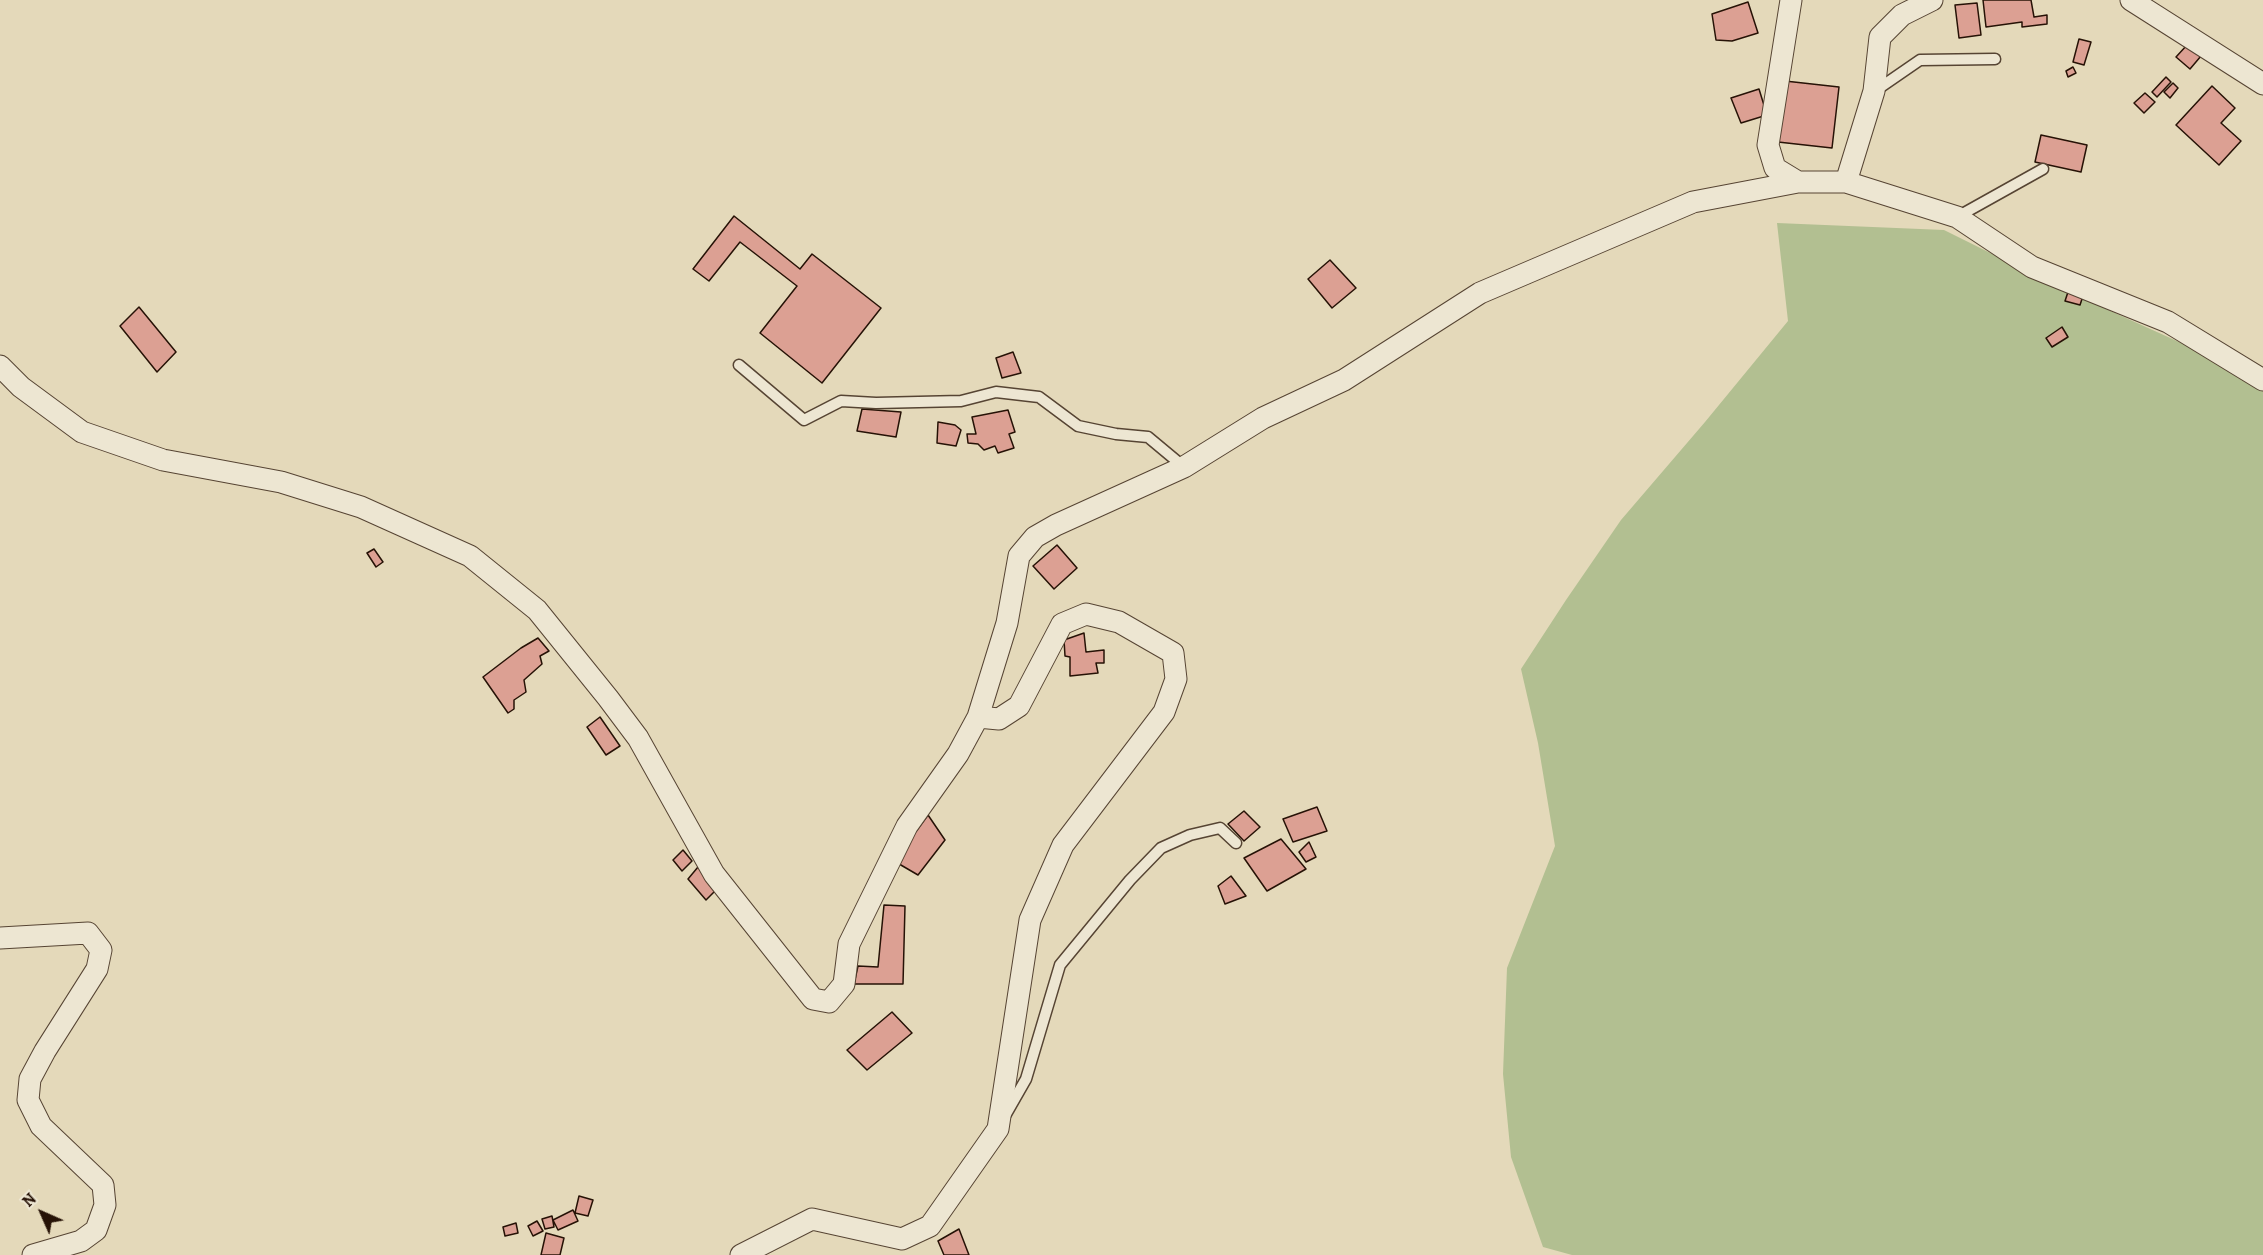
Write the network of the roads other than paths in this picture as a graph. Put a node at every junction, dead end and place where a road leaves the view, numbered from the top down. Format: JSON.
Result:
{"nodes":[{"id":1,"x":1791,"y":0,"type":"edge"},
{"id":2,"x":1932,"y":0,"type":"edge"},
{"id":3,"x":2131,"y":0,"type":"edge"},
{"id":4,"x":1995,"y":59,"type":"dead end"},
{"id":5,"x":2263,"y":84,"type":"edge"},
{"id":6,"x":1874,"y":91,"type":"junction"},
{"id":7,"x":2043,"y":170,"type":"dead end"},
{"id":8,"x":1798,"y":182,"type":"junction"},
{"id":9,"x":1846,"y":182,"type":"junction"},
{"id":10,"x":1958,"y":217,"type":"junction"},
{"id":11,"x":739,"y":365,"type":"dead end"},
{"id":12,"x":0,"y":366,"type":"edge"},
{"id":13,"x":2263,"y":380,"type":"edge"},
{"id":14,"x":1184,"y":467,"type":"junction"},
{"id":15,"x":978,"y":717,"type":"junction"},
{"id":16,"x":1236,"y":843,"type":"dead end"},
{"id":17,"x":0,"y":938,"type":"edge"},
{"id":18,"x":998,"y":1129,"type":"junction"},
{"id":19,"x":904,"y":1247,"type":"edge"},
{"id":20,"x":33,"y":1255,"type":"edge"},
{"id":21,"x":741,"y":1255,"type":"edge"}],
"edges":[{"from":1,"to":8,"type":"street"},
{"from":2,"to":6,"type":"street"},
{"from":3,"to":5,"type":"street"},
{"from":4,"to":6,"type":"lane"},
{"from":6,"to":9,"type":"street"},
{"from":7,"to":10,"type":"lane"},
{"from":8,"to":9,"type":"street"},
{"from":8,"to":14,"type":"street"},
{"from":9,"to":10,"type":"street"},
{"from":10,"to":13,"type":"street"},
{"from":11,"to":14,"type":"lane"},
{"from":12,"to":15,"type":"street"},
{"from":14,"to":15,"type":"street"},
{"from":15,"to":18,"type":"street"},
{"from":16,"to":18,"type":"lane"},
{"from":17,"to":20,"type":"street"},
{"from":18,"to":19,"type":"street"},
{"from":19,"to":21,"type":"street"}]}
